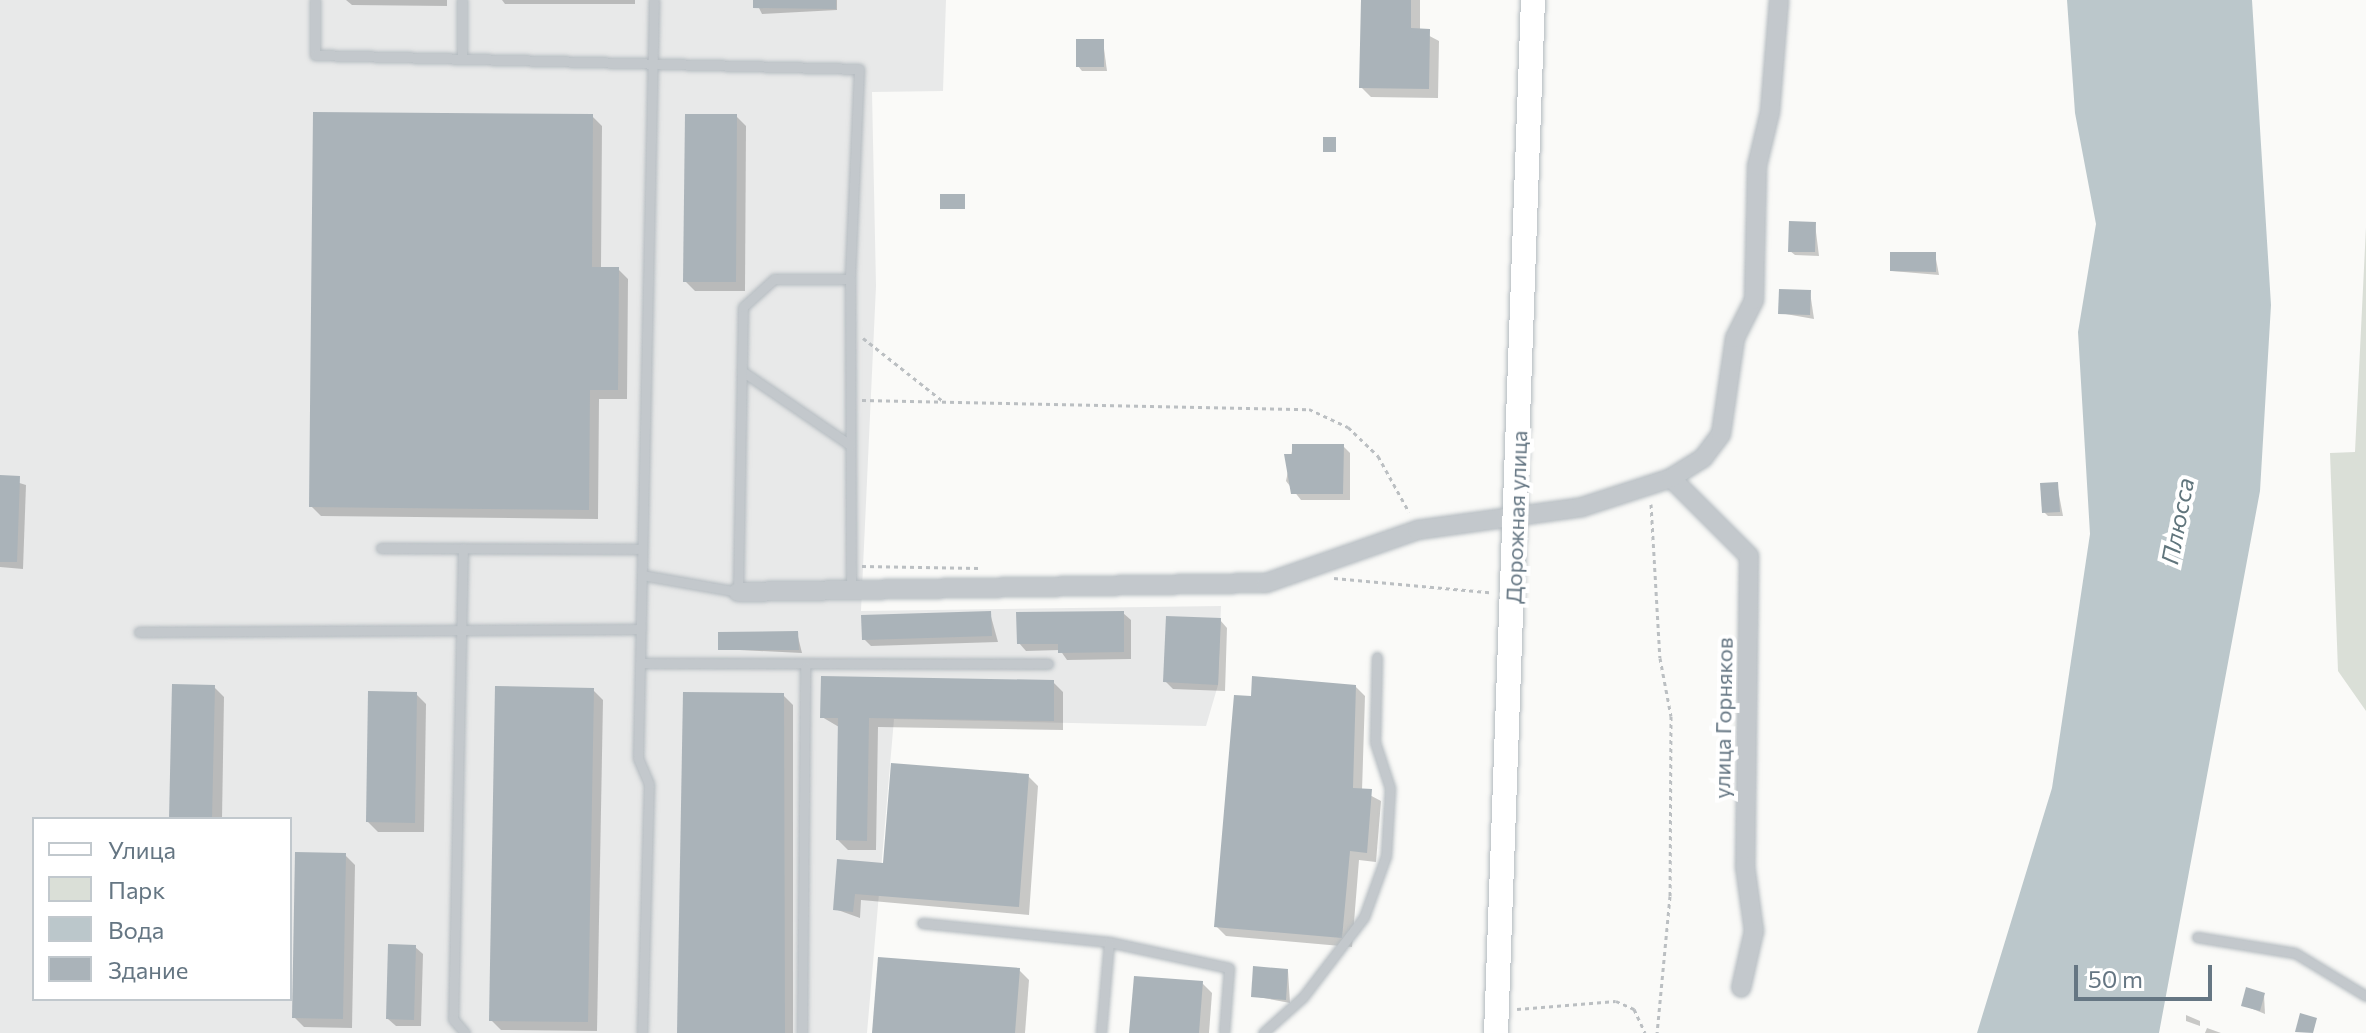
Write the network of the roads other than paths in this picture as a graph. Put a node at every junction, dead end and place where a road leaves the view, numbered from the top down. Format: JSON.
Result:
{"nodes":[{"id":1,"x":315,"y":0,"type":"edge"},
{"id":2,"x":462,"y":0,"type":"edge"},
{"id":3,"x":654,"y":0,"type":"edge"},
{"id":4,"x":1533,"y":0,"type":"edge"},
{"id":5,"x":1779,"y":0,"type":"edge"},
{"id":6,"x":462,"y":58,"type":"junction"},
{"id":7,"x":652,"y":61,"type":"junction"},
{"id":8,"x":850,"y":279,"type":"junction"},
{"id":9,"x":742,"y":371,"type":"junction"},
{"id":10,"x":850,"y":445,"type":"junction"},
{"id":11,"x":1671,"y":478,"type":"junction"},
{"id":12,"x":1516,"y":513,"type":"junction"},
{"id":13,"x":381,"y":548,"type":"dead end"},
{"id":14,"x":463,"y":548,"type":"junction"},
{"id":15,"x":642,"y":549,"type":"junction"},
{"id":16,"x":642,"y":575,"type":"junction"},
{"id":17,"x":738,"y":592,"type":"junction"},
{"id":18,"x":851,"y":592,"type":"junction"},
{"id":19,"x":641,"y":629,"type":"junction"},
{"id":20,"x":462,"y":630,"type":"junction"},
{"id":21,"x":139,"y":632,"type":"dead end"},
{"id":22,"x":1377,"y":657,"type":"dead end"},
{"id":23,"x":640,"y":663,"type":"junction"},
{"id":24,"x":1048,"y":664,"type":"dead end"},
{"id":25,"x":805,"y":667,"type":"junction"},
{"id":26,"x":922,"y":923,"type":"dead end"},
{"id":27,"x":2197,"y":937,"type":"dead end"},
{"id":28,"x":1109,"y":942,"type":"junction"},
{"id":29,"x":1741,"y":988,"type":"dead end"},
{"id":30,"x":2366,"y":996,"type":"edge"},
{"id":31,"x":1496,"y":1022,"type":"edge"},
{"id":32,"x":465,"y":1033,"type":"edge"},
{"id":33,"x":642,"y":1033,"type":"edge"},
{"id":34,"x":802,"y":1033,"type":"edge"},
{"id":35,"x":1101,"y":1033,"type":"edge"},
{"id":36,"x":1224,"y":1033,"type":"edge"},
{"id":37,"x":1263,"y":1033,"type":"edge"}],
"edges":[{"from":1,"to":6,"type":"lane"},
{"from":2,"to":6,"type":"lane"},
{"from":3,"to":7,"type":"lane"},
{"from":4,"to":12,"type":"street","name":"Дорожная улица"},
{"from":5,"to":11,"type":"street"},
{"from":6,"to":7,"type":"lane"},
{"from":7,"to":8,"type":"lane"},
{"from":7,"to":15,"type":"lane"},
{"from":8,"to":9,"type":"lane"},
{"from":8,"to":10,"type":"lane"},
{"from":9,"to":10,"type":"lane"},
{"from":9,"to":17,"type":"lane"},
{"from":10,"to":18,"type":"lane"},
{"from":11,"to":12,"type":"street"},
{"from":11,"to":29,"type":"street","name":"улица Горняков"},
{"from":12,"to":18,"type":"street"},
{"from":12,"to":31,"type":"street","name":"Дорожная улица"},
{"from":13,"to":14,"type":"lane"},
{"from":14,"to":15,"type":"lane"},
{"from":14,"to":20,"type":"lane"},
{"from":15,"to":16,"type":"lane"},
{"from":16,"to":17,"type":"lane"},
{"from":16,"to":19,"type":"lane"},
{"from":17,"to":18,"type":"street"},
{"from":19,"to":20,"type":"lane"},
{"from":19,"to":23,"type":"lane"},
{"from":20,"to":21,"type":"lane"},
{"from":20,"to":32,"type":"lane"},
{"from":22,"to":37,"type":"lane"},
{"from":23,"to":25,"type":"lane"},
{"from":23,"to":33,"type":"lane"},
{"from":24,"to":25,"type":"lane"},
{"from":25,"to":34,"type":"lane"},
{"from":26,"to":28,"type":"lane"},
{"from":27,"to":30,"type":"lane"},
{"from":28,"to":35,"type":"lane"},
{"from":28,"to":36,"type":"lane"}]}
